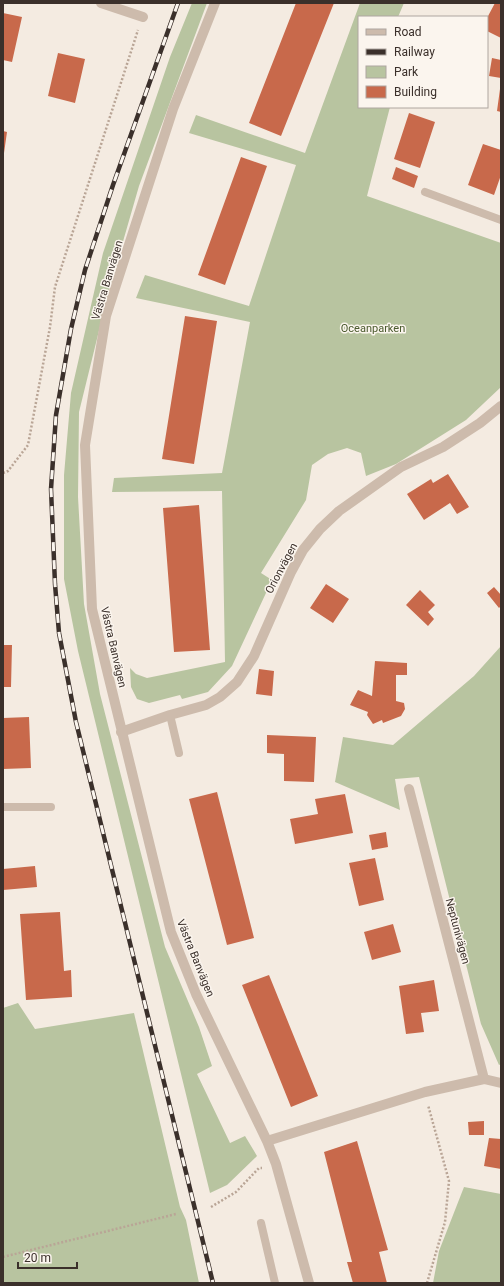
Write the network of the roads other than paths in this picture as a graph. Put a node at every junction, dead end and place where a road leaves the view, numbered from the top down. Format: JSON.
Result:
{"nodes":[{"id":1,"x":101,"y":3,"type":"edge"},
{"id":2,"x":215,"y":3,"type":"edge"},
{"id":3,"x":143,"y":17,"type":"road end"},
{"id":4,"x":425,"y":192,"type":"dead end"},
{"id":5,"x":501,"y":220,"type":"edge"},
{"id":6,"x":501,"y":406,"type":"edge"},
{"id":7,"x":170,"y":715,"type":"junction"},
{"id":8,"x":121,"y":732,"type":"junction"},
{"id":9,"x":179,"y":753,"type":"dead end"},
{"id":10,"x":409,"y":789,"type":"dead end"},
{"id":11,"x":3,"y":807,"type":"edge"},
{"id":12,"x":52,"y":807,"type":"dead end"},
{"id":13,"x":484,"y":1078,"type":"junction"},
{"id":14,"x":501,"y":1083,"type":"edge"},
{"id":15,"x":267,"y":1141,"type":"junction"},
{"id":16,"x":261,"y":1223,"type":"dead end"},
{"id":17,"x":275,"y":1283,"type":"edge"},
{"id":18,"x":309,"y":1283,"type":"edge"}],
"edges":[{"from":1,"to":3,"type":"street"},
{"from":2,"to":8,"type":"street","name":"Västra Banvägen"},
{"from":4,"to":5,"type":"lane"},
{"from":6,"to":7,"type":"street","name":"Orionvägen"},
{"from":7,"to":8,"type":"street","name":"Orionvägen"},
{"from":7,"to":9,"type":"lane"},
{"from":8,"to":15,"type":"street","name":"Västra Banvägen"},
{"from":10,"to":13,"type":"street","name":"Neptunivägen"},
{"from":11,"to":12,"type":"lane"},
{"from":13,"to":14,"type":"street"},
{"from":13,"to":15,"type":"street"},
{"from":15,"to":18,"type":"street","name":"Västra Banvägen"},
{"from":16,"to":17,"type":"lane"}]}
